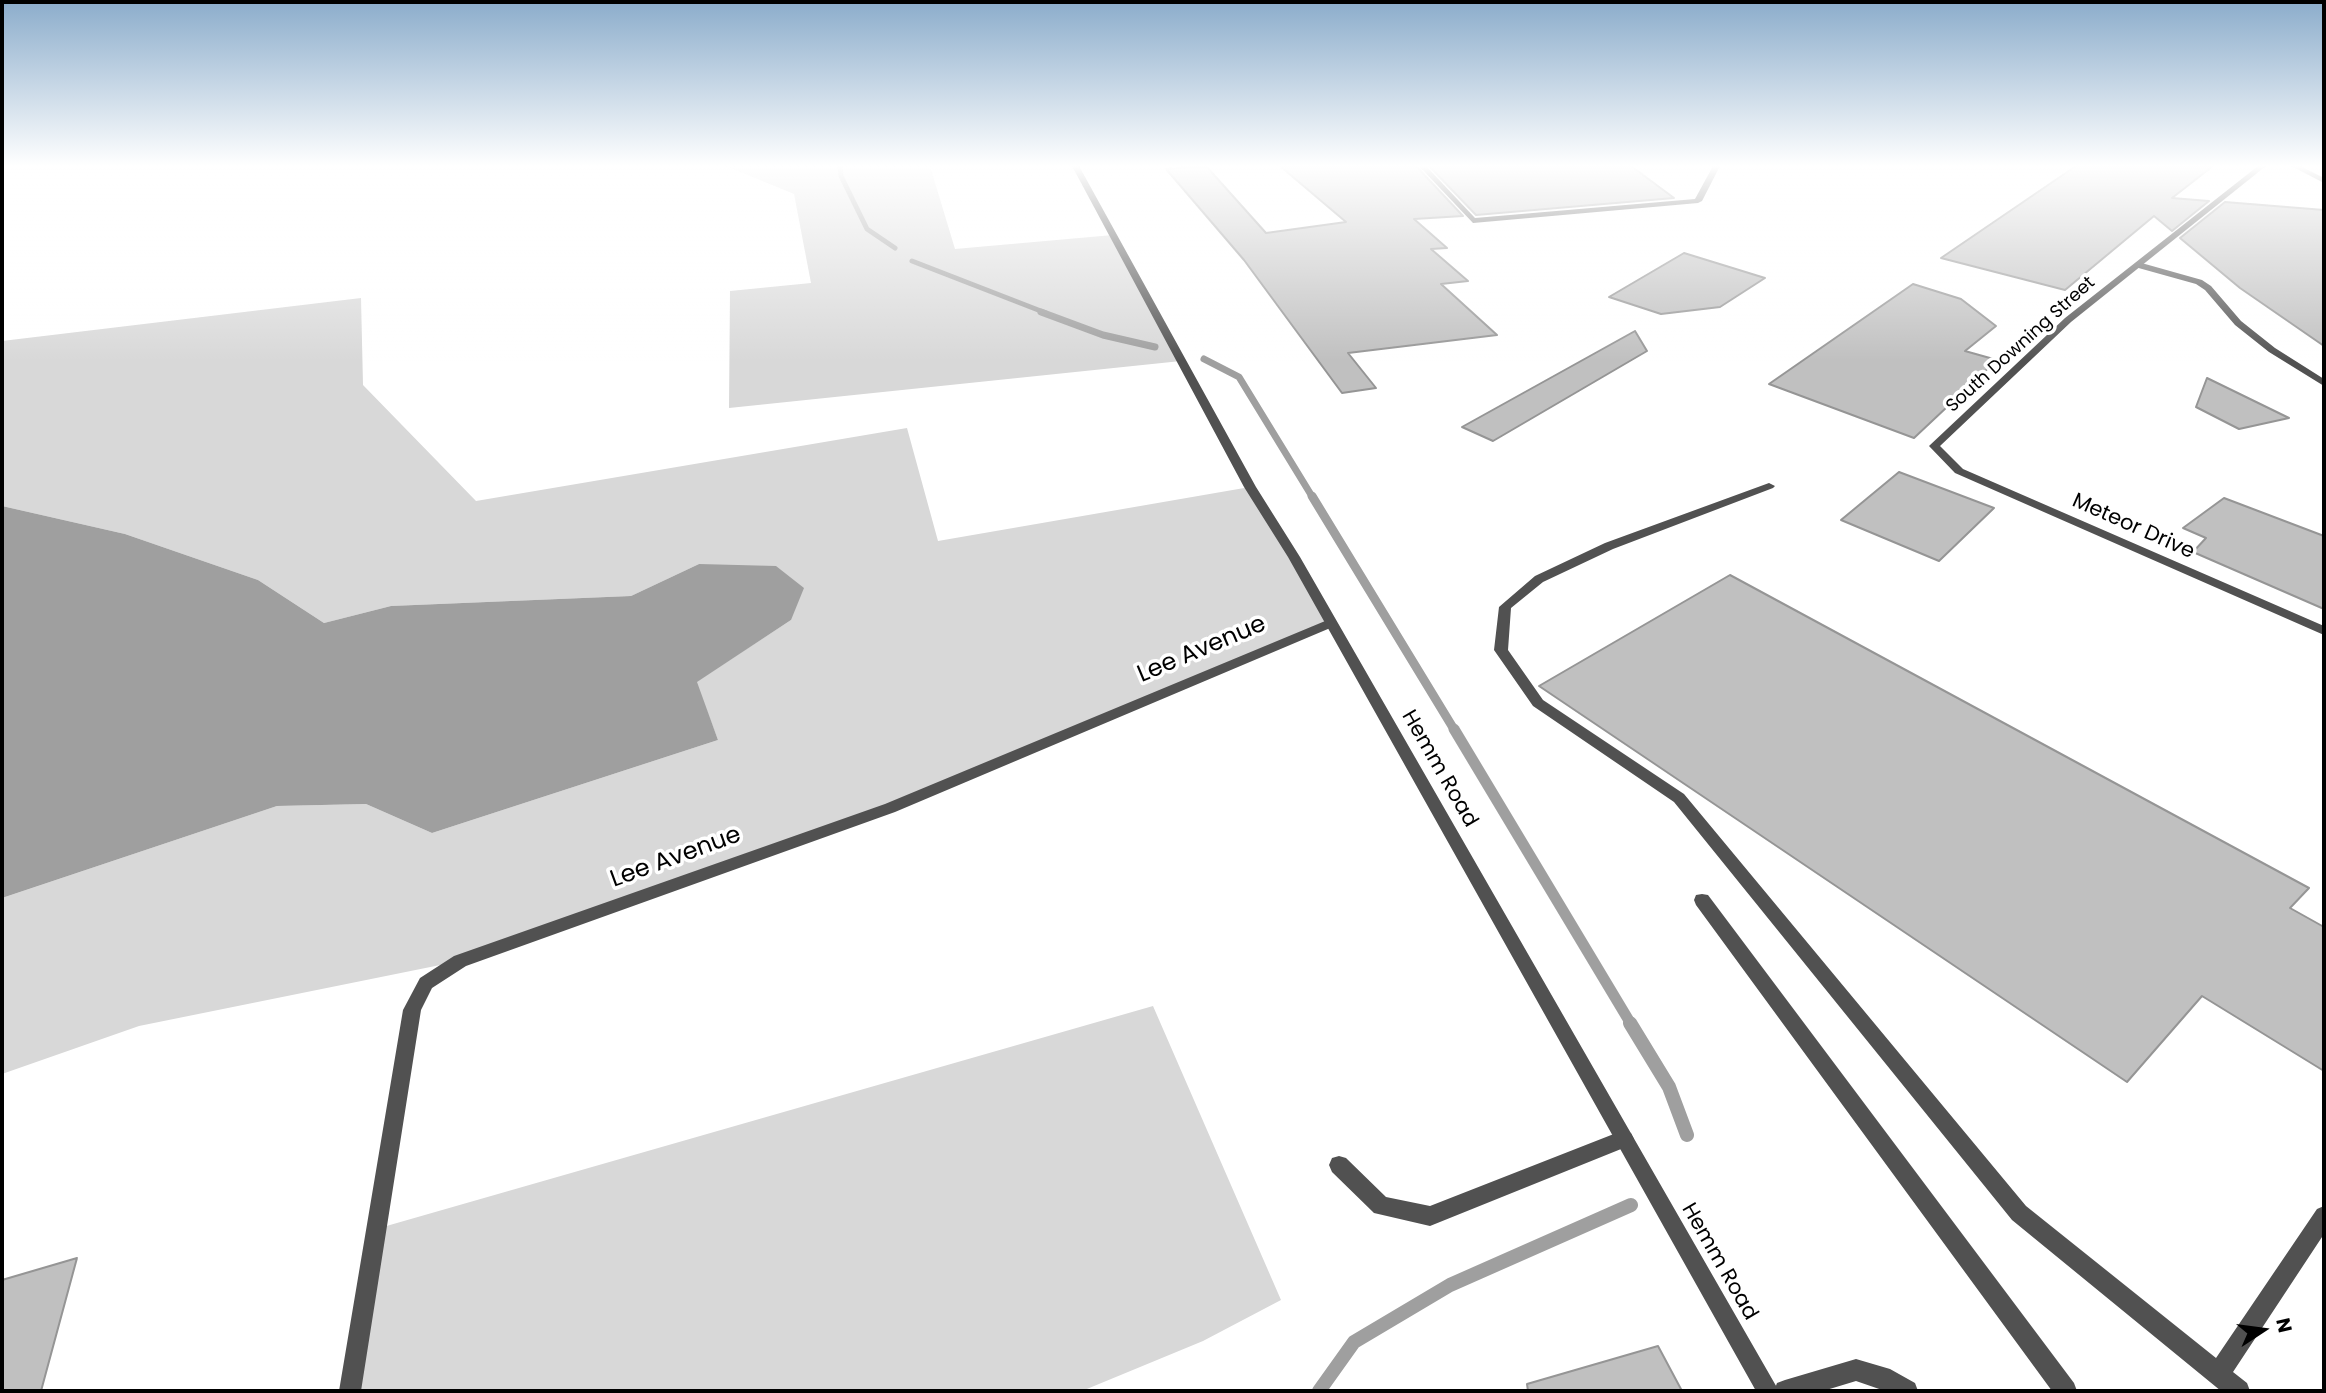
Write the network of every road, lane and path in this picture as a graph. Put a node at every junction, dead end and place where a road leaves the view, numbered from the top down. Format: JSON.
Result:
{"nodes":[{"id":1,"x":1110,"y":231,"type":"edge"},
{"id":2,"x":2181,"y":231,"type":"edge"},
{"id":3,"x":2138,"y":265,"type":"junction"},
{"id":4,"x":2324,"y":383,"type":"edge"},
{"id":5,"x":1934,"y":446,"type":"joint"},
{"id":6,"x":1769,"y":486,"type":"dead end"},
{"id":7,"x":1330,"y":622,"type":"junction"},
{"id":8,"x":2324,"y":631,"type":"edge"},
{"id":9,"x":1702,"y":900,"type":"dead end"},
{"id":10,"x":1624,"y":1139,"type":"junction"},
{"id":11,"x":1339,"y":1165,"type":"dead end"},
{"id":12,"x":2324,"y":1216,"type":"edge"},
{"id":13,"x":2218,"y":1374,"type":"junction"},
{"id":14,"x":350,"y":1391,"type":"edge"},
{"id":15,"x":1768,"y":1391,"type":"edge"},
{"id":16,"x":1785,"y":1391,"type":"edge"},
{"id":17,"x":1907,"y":1391,"type":"edge"},
{"id":18,"x":2066,"y":1391,"type":"edge"},
{"id":19,"x":2239,"y":1391,"type":"edge"}],
"edges":[{"from":1,"to":7,"type":"street","name":"Hemm Road"},
{"from":2,"to":3,"type":"street","name":"South Downing Street"},
{"from":3,"to":4,"type":"street"},
{"from":3,"to":5,"type":"street","name":"South Downing Street"},
{"from":5,"to":8,"type":"street","name":"Meteor Drive"},
{"from":6,"to":13,"type":"street"},
{"from":7,"to":10,"type":"street","name":"Hemm Road"},
{"from":7,"to":14,"type":"street","name":"Lee Avenue"},
{"from":9,"to":18,"type":"street"},
{"from":10,"to":11,"type":"street"},
{"from":10,"to":15,"type":"street","name":"Hemm Road"},
{"from":12,"to":13,"type":"street"},
{"from":13,"to":19,"type":"street"},
{"from":16,"to":17,"type":"street"}]}
